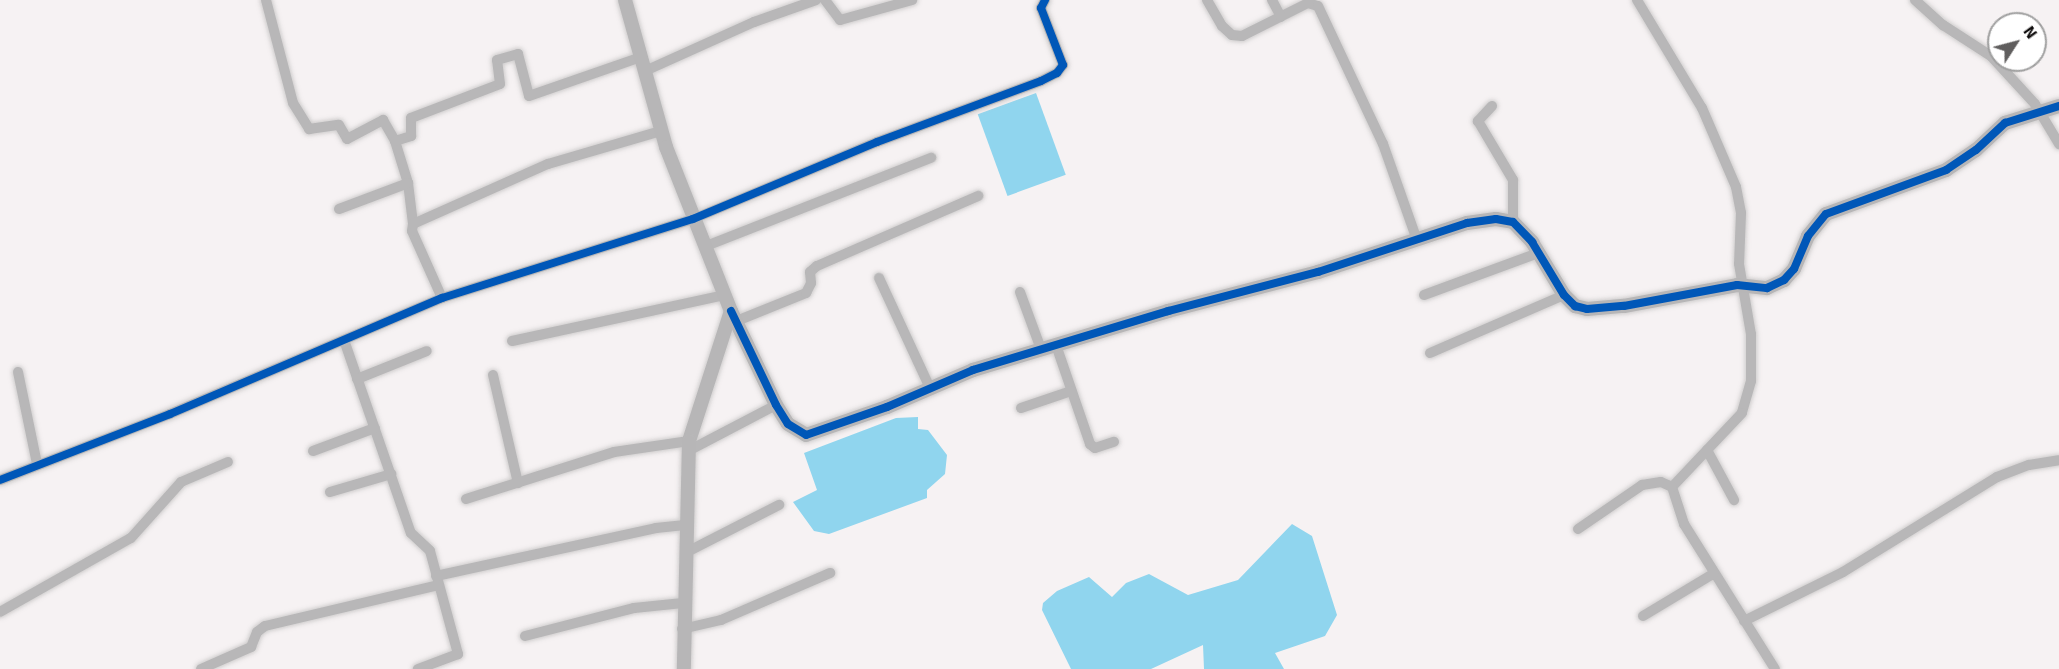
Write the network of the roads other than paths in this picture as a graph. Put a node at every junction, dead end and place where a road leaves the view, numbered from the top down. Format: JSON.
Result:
{"nodes":[{"id":1,"x":266,"y":0,"type":"edge"},
{"id":2,"x":625,"y":0,"type":"edge"},
{"id":3,"x":816,"y":0,"type":"edge"},
{"id":4,"x":825,"y":0,"type":"edge"},
{"id":5,"x":912,"y":0,"type":"edge"},
{"id":6,"x":1207,"y":0,"type":"edge"},
{"id":7,"x":1272,"y":0,"type":"edge"},
{"id":8,"x":1637,"y":0,"type":"edge"},
{"id":9,"x":1915,"y":0,"type":"edge"},
{"id":10,"x":1042,"y":1,"type":"edge"},
{"id":11,"x":1315,"y":1,"type":"edge"},
{"id":12,"x":1281,"y":17,"type":"junction"},
{"id":13,"x":641,"y":57,"type":"junction"},
{"id":14,"x":645,"y":71,"type":"junction"},
{"id":15,"x":1492,"y":106,"type":"dead end"},
{"id":16,"x":2059,"y":106,"type":"edge"},
{"id":17,"x":2039,"y":111,"type":"junction"},
{"id":18,"x":661,"y":131,"type":"junction"},
{"id":19,"x":395,"y":141,"type":"junction"},
{"id":20,"x":2059,"y":144,"type":"edge"},
{"id":21,"x":931,"y":158,"type":"dead end"},
{"id":22,"x":408,"y":183,"type":"junction"},
{"id":23,"x":978,"y":196,"type":"dead end"},
{"id":24,"x":339,"y":209,"type":"dead end"},
{"id":25,"x":693,"y":219,"type":"junction"},
{"id":26,"x":1513,"y":222,"type":"junction"},
{"id":27,"x":413,"y":224,"type":"junction"},
{"id":28,"x":1417,"y":240,"type":"junction"},
{"id":29,"x":706,"y":246,"type":"junction"},
{"id":30,"x":1538,"y":253,"type":"junction"},
{"id":31,"x":879,"y":278,"type":"dead end"},
{"id":32,"x":1744,"y":287,"type":"junction"},
{"id":33,"x":1020,"y":292,"type":"dead end"},
{"id":34,"x":724,"y":295,"type":"junction"},
{"id":35,"x":1424,"y":295,"type":"dead end"},
{"id":36,"x":1564,"y":295,"type":"junction"},
{"id":37,"x":442,"y":297,"type":"junction"},
{"id":38,"x":732,"y":317,"type":"junction"},
{"id":39,"x":344,"y":340,"type":"junction"},
{"id":40,"x":512,"y":341,"type":"dead end"},
{"id":41,"x":1056,"y":345,"type":"junction"},
{"id":42,"x":1041,"y":349,"type":"junction"},
{"id":43,"x":427,"y":351,"type":"dead end"},
{"id":44,"x":1430,"y":353,"type":"dead end"},
{"id":45,"x":18,"y":372,"type":"dead end"},
{"id":46,"x":493,"y":375,"type":"dead end"},
{"id":47,"x":357,"y":379,"type":"junction"},
{"id":48,"x":930,"y":388,"type":"junction"},
{"id":49,"x":1071,"y":391,"type":"junction"},
{"id":50,"x":776,"y":405,"type":"junction"},
{"id":51,"x":1021,"y":408,"type":"dead end"},
{"id":52,"x":375,"y":428,"type":"junction"},
{"id":53,"x":1114,"y":442,"type":"dead end"},
{"id":54,"x":689,"y":446,"type":"junction"},
{"id":55,"x":1707,"y":450,"type":"junction"},
{"id":56,"x":314,"y":451,"type":"dead end"},
{"id":57,"x":2059,"y":460,"type":"edge"},
{"id":58,"x":228,"y":462,"type":"dead end"},
{"id":59,"x":37,"y":464,"type":"junction"},
{"id":60,"x":391,"y":474,"type":"junction"},
{"id":61,"x":0,"y":480,"type":"edge"},
{"id":62,"x":518,"y":483,"type":"junction"},
{"id":63,"x":1672,"y":487,"type":"junction"},
{"id":64,"x":330,"y":492,"type":"dead end"},
{"id":65,"x":466,"y":498,"type":"dead end"},
{"id":66,"x":1734,"y":500,"type":"dead end"},
{"id":67,"x":779,"y":505,"type":"dead end"},
{"id":68,"x":686,"y":525,"type":"junction"},
{"id":69,"x":1578,"y":529,"type":"dead end"},
{"id":70,"x":685,"y":553,"type":"junction"},
{"id":71,"x":830,"y":573,"type":"dead end"},
{"id":72,"x":1713,"y":574,"type":"junction"},
{"id":73,"x":437,"y":581,"type":"junction"},
{"id":74,"x":683,"y":603,"type":"junction"},
{"id":75,"x":0,"y":612,"type":"edge"},
{"id":76,"x":1643,"y":616,"type":"dead end"},
{"id":77,"x":1744,"y":621,"type":"junction"},
{"id":78,"x":682,"y":628,"type":"junction"},
{"id":79,"x":525,"y":636,"type":"dead end"},
{"id":80,"x":201,"y":669,"type":"edge"},
{"id":81,"x":418,"y":669,"type":"edge"},
{"id":82,"x":684,"y":669,"type":"edge"},
{"id":83,"x":1775,"y":669,"type":"edge"}],
"edges":[{"from":1,"to":19,"type":"street"},
{"from":2,"to":13,"type":"street"},
{"from":3,"to":14,"type":"street"},
{"from":4,"to":5,"type":"street"},
{"from":6,"to":12,"type":"street"},
{"from":7,"to":12,"type":"street"},
{"from":8,"to":32,"type":"street"},
{"from":9,"to":17,"type":"street"},
{"from":10,"to":25,"type":"street"},
{"from":11,"to":12,"type":"street"},
{"from":11,"to":28,"type":"street"},
{"from":13,"to":14,"type":"street"},
{"from":13,"to":19,"type":"street"},
{"from":14,"to":18,"type":"street"},
{"from":15,"to":26,"type":"street"},
{"from":16,"to":17,"type":"street"},
{"from":17,"to":20,"type":"street"},
{"from":17,"to":32,"type":"street"},
{"from":18,"to":25,"type":"street"},
{"from":18,"to":27,"type":"street"},
{"from":19,"to":22,"type":"street"},
{"from":21,"to":29,"type":"street"},
{"from":22,"to":24,"type":"street"},
{"from":22,"to":27,"type":"street"},
{"from":23,"to":38,"type":"street"},
{"from":25,"to":29,"type":"street"},
{"from":25,"to":37,"type":"street"},
{"from":26,"to":28,"type":"street"},
{"from":26,"to":30,"type":"street"},
{"from":27,"to":37,"type":"street"},
{"from":28,"to":41,"type":"street"},
{"from":29,"to":34,"type":"street"},
{"from":30,"to":35,"type":"street"},
{"from":30,"to":36,"type":"street"},
{"from":31,"to":48,"type":"street"},
{"from":32,"to":36,"type":"street"},
{"from":32,"to":55,"type":"street"},
{"from":33,"to":42,"type":"street"},
{"from":34,"to":38,"type":"street"},
{"from":34,"to":40,"type":"street"},
{"from":36,"to":44,"type":"street"},
{"from":37,"to":39,"type":"street"},
{"from":38,"to":50,"type":"street"},
{"from":38,"to":54,"type":"street"},
{"from":39,"to":47,"type":"street"},
{"from":39,"to":59,"type":"street"},
{"from":41,"to":42,"type":"street"},
{"from":41,"to":49,"type":"street"},
{"from":42,"to":48,"type":"street"},
{"from":43,"to":47,"type":"street"},
{"from":45,"to":59,"type":"street"},
{"from":46,"to":62,"type":"street"},
{"from":47,"to":52,"type":"street"},
{"from":48,"to":50,"type":"street"},
{"from":49,"to":51,"type":"street"},
{"from":49,"to":53,"type":"street"},
{"from":50,"to":54,"type":"street"},
{"from":52,"to":56,"type":"street"},
{"from":52,"to":60,"type":"street"},
{"from":54,"to":62,"type":"street"},
{"from":54,"to":68,"type":"street"},
{"from":55,"to":63,"type":"street"},
{"from":55,"to":66,"type":"street"},
{"from":57,"to":77,"type":"street"},
{"from":58,"to":75,"type":"street"},
{"from":59,"to":61,"type":"street"},
{"from":60,"to":64,"type":"street"},
{"from":60,"to":73,"type":"street"},
{"from":62,"to":65,"type":"street"},
{"from":63,"to":69,"type":"street"},
{"from":63,"to":72,"type":"street"},
{"from":67,"to":70,"type":"street"},
{"from":68,"to":70,"type":"street"},
{"from":68,"to":73,"type":"street"},
{"from":70,"to":74,"type":"street"},
{"from":71,"to":78,"type":"street"},
{"from":72,"to":76,"type":"street"},
{"from":72,"to":77,"type":"street"},
{"from":73,"to":80,"type":"street"},
{"from":73,"to":81,"type":"street"},
{"from":74,"to":78,"type":"street"},
{"from":74,"to":79,"type":"street"},
{"from":77,"to":83,"type":"street"},
{"from":78,"to":82,"type":"street"}]}
